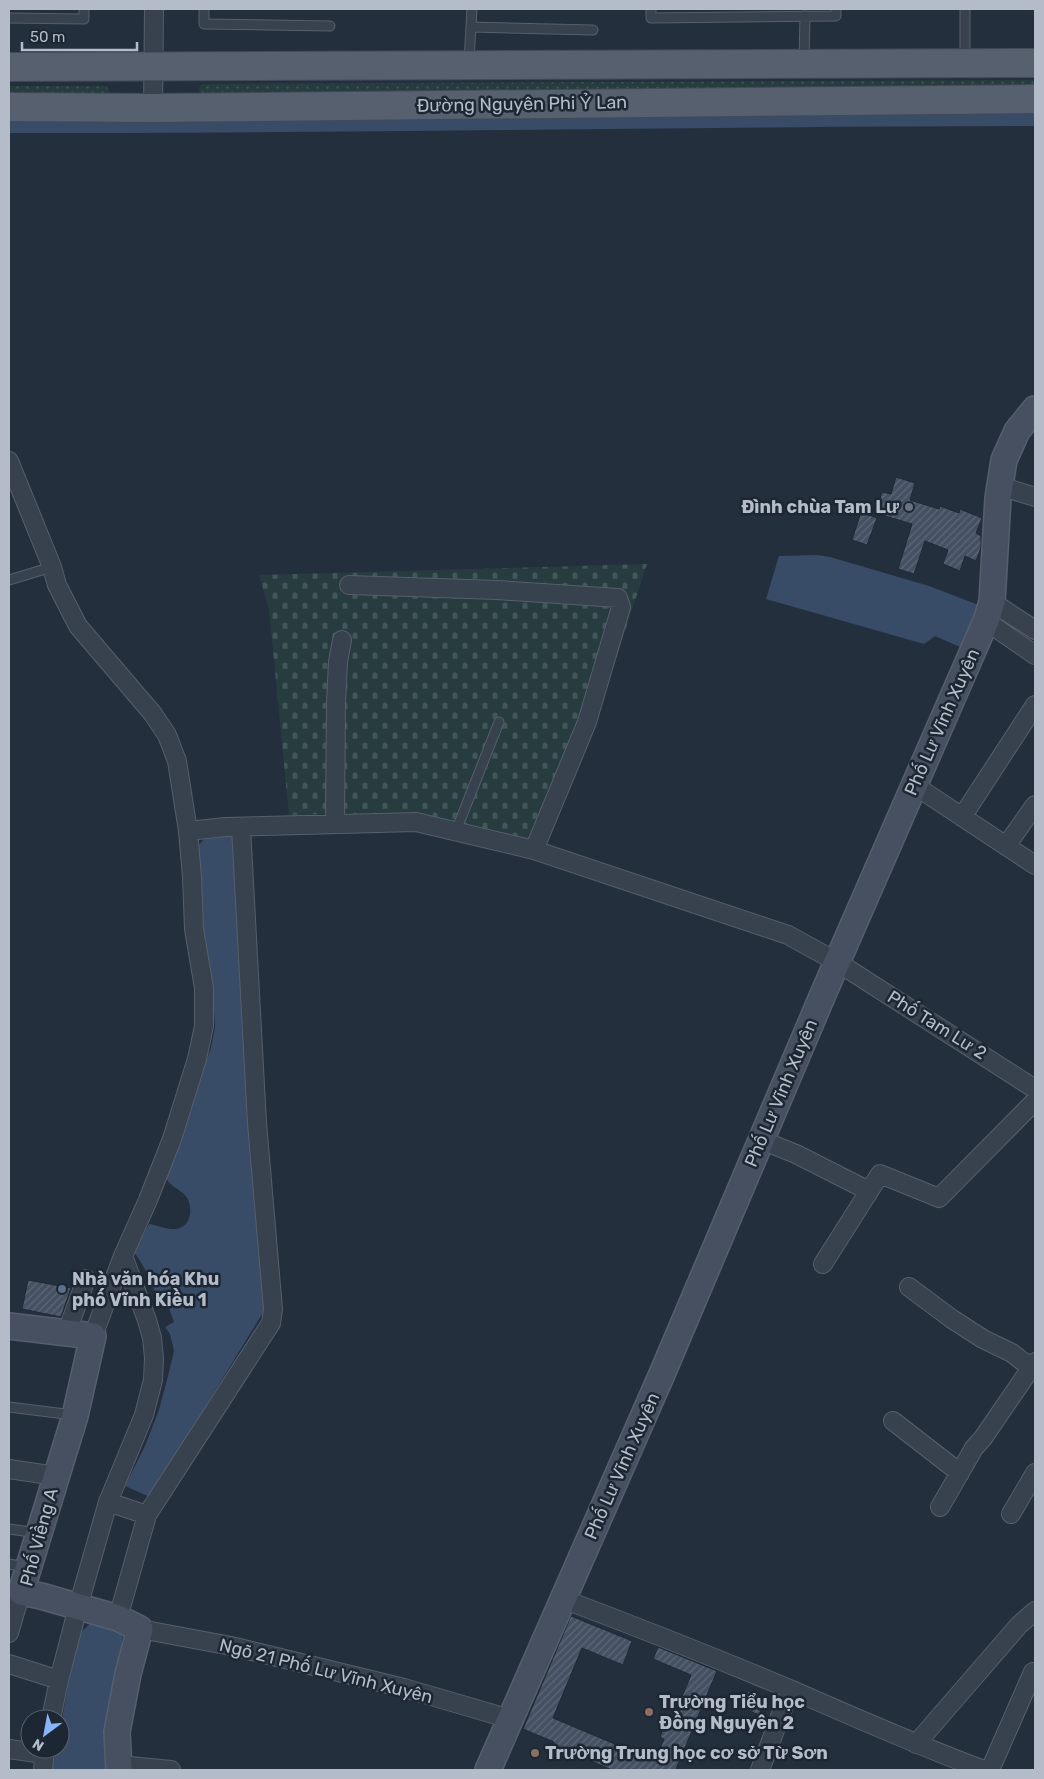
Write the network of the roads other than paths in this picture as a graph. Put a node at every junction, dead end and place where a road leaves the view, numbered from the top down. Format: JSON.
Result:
{"nodes":[{"id":1,"x":84,"y":9,"type":"edge"},
{"id":2,"x":154,"y":9,"type":"edge"},
{"id":3,"x":204,"y":9,"type":"edge"},
{"id":4,"x":472,"y":9,"type":"edge"},
{"id":5,"x":651,"y":9,"type":"edge"},
{"id":6,"x":836,"y":9,"type":"edge"},
{"id":7,"x":965,"y":9,"type":"edge"},
{"id":8,"x":805,"y":16,"type":"junction"},
{"id":9,"x":9,"y":18,"type":"edge"},
{"id":10,"x":330,"y":26,"type":"dead end"},
{"id":11,"x":471,"y":27,"type":"junction"},
{"id":12,"x":593,"y":30,"type":"dead end"},
{"id":13,"x":804,"y":63,"type":"junction"},
{"id":14,"x":965,"y":63,"type":"junction"},
{"id":15,"x":1035,"y":63,"type":"edge"},
{"id":16,"x":469,"y":64,"type":"junction"},
{"id":17,"x":154,"y":65,"type":"junction"},
{"id":18,"x":9,"y":67,"type":"edge"},
{"id":19,"x":1035,"y":99,"type":"edge"},
{"id":20,"x":9,"y":108,"type":"edge"},
{"id":21,"x":152,"y":108,"type":"junction"},
{"id":22,"x":1035,"y":409,"type":"edge"},
{"id":23,"x":9,"y":461,"type":"edge"},
{"id":24,"x":1000,"y":486,"type":"junction"},
{"id":25,"x":1035,"y":497,"type":"edge"},
{"id":26,"x":52,"y":567,"type":"junction"},
{"id":27,"x":9,"y":580,"type":"edge"},
{"id":28,"x":349,"y":585,"type":"dead end"},
{"id":29,"x":989,"y":612,"type":"junction"},
{"id":30,"x":1035,"y":630,"type":"edge"},
{"id":31,"x":342,"y":640,"type":"dead end"},
{"id":32,"x":1035,"y":654,"type":"edge"},
{"id":33,"x":1035,"y":705,"type":"edge"},
{"id":34,"x":499,"y":722,"type":"dead end"},
{"id":35,"x":914,"y":785,"type":"junction"},
{"id":36,"x":1035,"y":805,"type":"edge"},
{"id":37,"x":962,"y":817,"type":"junction"},
{"id":38,"x":335,"y":824,"type":"junction"},
{"id":39,"x":234,"y":827,"type":"junction"},
{"id":40,"x":188,"y":831,"type":"junction"},
{"id":41,"x":456,"y":831,"type":"junction"},
{"id":42,"x":1006,"y":846,"type":"junction"},
{"id":43,"x":534,"y":850,"type":"junction"},
{"id":44,"x":1035,"y":865,"type":"edge"},
{"id":45,"x":837,"y":962,"type":"junction"},
{"id":46,"x":1035,"y":1089,"type":"edge"},
{"id":47,"x":1035,"y":1101,"type":"edge"},
{"id":48,"x":761,"y":1140,"type":"junction"},
{"id":49,"x":869,"y":1191,"type":"junction"},
{"id":50,"x":123,"y":1256,"type":"junction"},
{"id":51,"x":823,"y":1264,"type":"dead end"},
{"id":52,"x":86,"y":1279,"type":"dead end"},
{"id":53,"x":909,"y":1287,"type":"dead end"},
{"id":54,"x":9,"y":1326,"type":"edge"},
{"id":55,"x":67,"y":1332,"type":"junction"},
{"id":56,"x":93,"y":1336,"type":"junction"},
{"id":57,"x":1034,"y":1367,"type":"edge"},
{"id":58,"x":9,"y":1407,"type":"edge"},
{"id":59,"x":75,"y":1416,"type":"junction"},
{"id":60,"x":894,"y":1421,"type":"dead end"},
{"id":61,"x":9,"y":1469,"type":"edge"},
{"id":62,"x":960,"y":1473,"type":"junction"},
{"id":63,"x":1035,"y":1473,"type":"edge"},
{"id":64,"x":56,"y":1476,"type":"junction"},
{"id":65,"x":108,"y":1502,"type":"junction"},
{"id":66,"x":940,"y":1507,"type":"dead end"},
{"id":67,"x":1011,"y":1514,"type":"dead end"},
{"id":68,"x":147,"y":1515,"type":"junction"},
{"id":69,"x":9,"y":1530,"type":"edge"},
{"id":70,"x":39,"y":1533,"type":"junction"},
{"id":71,"x":19,"y":1566,"type":"edge"},
{"id":72,"x":563,"y":1599,"type":"junction"},
{"id":73,"x":16,"y":1600,"type":"edge"},
{"id":74,"x":78,"y":1607,"type":"junction"},
{"id":75,"x":1035,"y":1611,"type":"edge"},
{"id":76,"x":115,"y":1617,"type":"junction"},
{"id":77,"x":140,"y":1630,"type":"junction"},
{"id":78,"x":9,"y":1633,"type":"edge"},
{"id":79,"x":9,"y":1664,"type":"edge"},
{"id":80,"x":1033,"y":1672,"type":"dead end"},
{"id":81,"x":59,"y":1680,"type":"junction"},
{"id":82,"x":790,"y":1690,"type":"junction"},
{"id":83,"x":53,"y":1709,"type":"edge"},
{"id":84,"x":510,"y":1719,"type":"junction"},
{"id":85,"x":916,"y":1744,"type":"junction"},
{"id":86,"x":119,"y":1768,"type":"edge"},
{"id":87,"x":171,"y":1770,"type":"edge"},
{"id":88,"x":488,"y":1770,"type":"edge"},
{"id":89,"x":760,"y":1770,"type":"edge"},
{"id":90,"x":984,"y":1770,"type":"edge"},
{"id":91,"x":990,"y":1770,"type":"edge"}],
"edges":[{"from":1,"to":9,"type":"lane"},
{"from":2,"to":17,"type":"street"},
{"from":3,"to":10,"type":"lane"},
{"from":4,"to":11,"type":"lane"},
{"from":5,"to":8,"type":"lane"},
{"from":6,"to":8,"type":"lane"},
{"from":7,"to":14,"type":"lane"},
{"from":8,"to":13,"type":"lane"},
{"from":11,"to":12,"type":"lane"},
{"from":11,"to":16,"type":"lane"},
{"from":13,"to":14,"type":"main road"},
{"from":13,"to":16,"type":"main road"},
{"from":14,"to":15,"type":"main road"},
{"from":16,"to":17,"type":"main road"},
{"from":17,"to":18,"type":"main road"},
{"from":17,"to":21,"type":"street"},
{"from":19,"to":21,"type":"main road","name":"Đường Nguyên Phi Ỷ Lan"},
{"from":20,"to":21,"type":"main road","name":"Đường Nguyên Phi Ỷ Lan"},
{"from":22,"to":24,"type":"street","name":"Phố Lư Vĩnh Xuyên"},
{"from":23,"to":26,"type":"street"},
{"from":24,"to":25,"type":"street"},
{"from":24,"to":29,"type":"street","name":"Phố Lư Vĩnh Xuyên"},
{"from":26,"to":27,"type":"lane"},
{"from":26,"to":40,"type":"street"},
{"from":28,"to":43,"type":"street"},
{"from":29,"to":30,"type":"street"},
{"from":29,"to":32,"type":"street"},
{"from":29,"to":35,"type":"street","name":"Phố Lư Vĩnh Xuyên"},
{"from":31,"to":38,"type":"street"},
{"from":33,"to":37,"type":"street"},
{"from":34,"to":41,"type":"lane"},
{"from":35,"to":37,"type":"street"},
{"from":35,"to":45,"type":"street","name":"Phố Lư Vĩnh Xuyên"},
{"from":36,"to":42,"type":"street"},
{"from":37,"to":42,"type":"street"},
{"from":38,"to":39,"type":"street","name":"Phố Tam Lư 2"},
{"from":38,"to":41,"type":"street","name":"Phố Tam Lư 2"},
{"from":39,"to":40,"type":"street","name":"Phố Tam Lư 2"},
{"from":39,"to":68,"type":"street"},
{"from":40,"to":50,"type":"street"},
{"from":41,"to":43,"type":"street","name":"Phố Tam Lư 2"},
{"from":42,"to":44,"type":"street"},
{"from":43,"to":45,"type":"street","name":"Phố Tam Lư 2"},
{"from":45,"to":46,"type":"street","name":"Phố Tam Lư 2"},
{"from":45,"to":48,"type":"street","name":"Phố Lư Vĩnh Xuyên"},
{"from":47,"to":49,"type":"street"},
{"from":48,"to":49,"type":"street"},
{"from":48,"to":72,"type":"street","name":"Phố Lư Vĩnh Xuyên"},
{"from":49,"to":51,"type":"street"},
{"from":50,"to":56,"type":"street"},
{"from":50,"to":65,"type":"street"},
{"from":52,"to":55,"type":"street"},
{"from":53,"to":57,"type":"street"},
{"from":54,"to":55,"type":"street"},
{"from":55,"to":56,"type":"street"},
{"from":56,"to":59,"type":"street","name":"Phố Viềng A"},
{"from":57,"to":62,"type":"street"},
{"from":58,"to":59,"type":"lane"},
{"from":59,"to":64,"type":"street","name":"Phố Viềng A"},
{"from":60,"to":62,"type":"street"},
{"from":61,"to":64,"type":"street"},
{"from":62,"to":66,"type":"street"},
{"from":63,"to":67,"type":"street"},
{"from":64,"to":70,"type":"street","name":"Phố Viềng A"},
{"from":65,"to":68,"type":"street"},
{"from":65,"to":74,"type":"street"},
{"from":68,"to":76,"type":"street"},
{"from":69,"to":70,"type":"lane"},
{"from":70,"to":71,"type":"street","name":"Phố Viềng A"},
{"from":71,"to":73,"type":"street","name":"Phố Viềng A"},
{"from":72,"to":82,"type":"street"},
{"from":72,"to":84,"type":"street","name":"Phố Lư Vĩnh Xuyên"},
{"from":73,"to":74,"type":"street","name":"Phố Viềng A"},
{"from":73,"to":78,"type":"street"},
{"from":74,"to":76,"type":"street","name":"Phố Viềng A"},
{"from":74,"to":81,"type":"street"},
{"from":75,"to":85,"type":"street"},
{"from":76,"to":77,"type":"street","name":"Phố Viềng A"},
{"from":77,"to":84,"type":"street","name":"Ngõ 21 Phố Lư Vĩnh Xuyên"},
{"from":77,"to":86,"type":"street"},
{"from":79,"to":81,"type":"street"},
{"from":80,"to":91,"type":"street"},
{"from":81,"to":83,"type":"street"},
{"from":82,"to":85,"type":"street"},
{"from":82,"to":89,"type":"street"},
{"from":84,"to":88,"type":"street","name":"Phố Lư Vĩnh Xuyên"},
{"from":85,"to":90,"type":"street"},
{"from":86,"to":87,"type":"street"}]}
